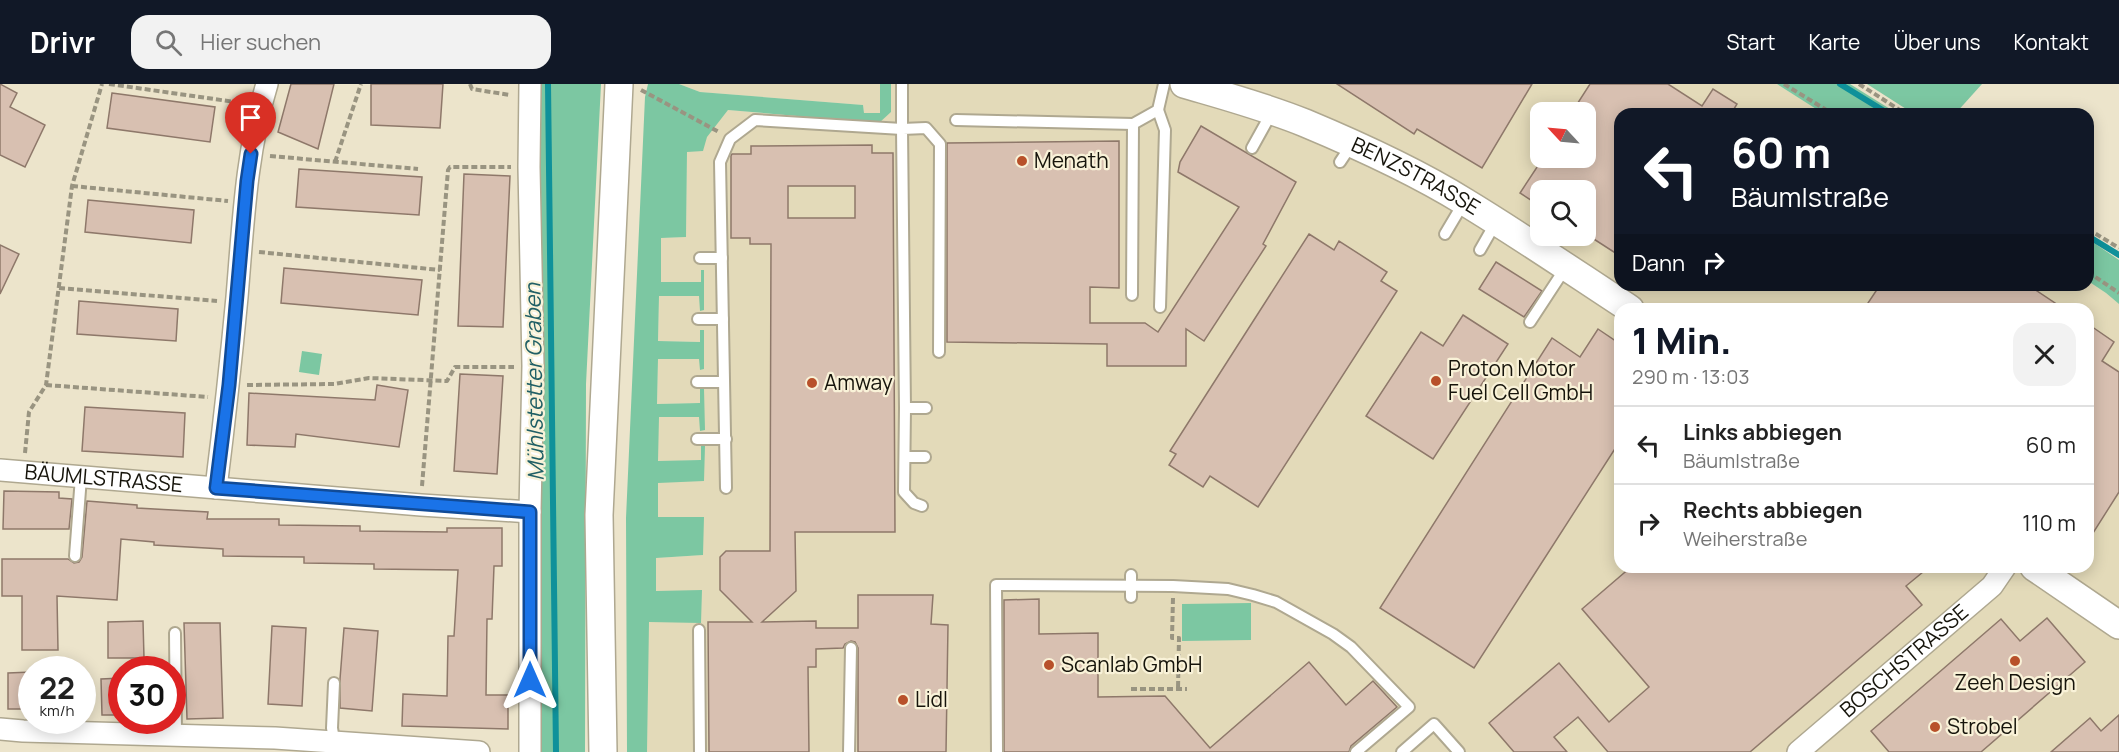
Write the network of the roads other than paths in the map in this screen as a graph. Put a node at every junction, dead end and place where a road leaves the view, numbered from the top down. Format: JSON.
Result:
{"nodes":[{"id":1,"x":267,"y":84,"type":"edge"},
{"id":2,"x":902,"y":84,"type":"edge"},
{"id":3,"x":1164,"y":84,"type":"edge"},
{"id":4,"x":1184,"y":84,"type":"edge"},
{"id":5,"x":627,"y":86,"type":"edge"},
{"id":6,"x":530,"y":91,"type":"edge"},
{"id":7,"x":1158,"y":110,"type":"junction"},
{"id":8,"x":1272,"y":111,"type":"junction"},
{"id":9,"x":956,"y":120,"type":"dead end"},
{"id":10,"x":1133,"y":123,"type":"junction"},
{"id":11,"x":902,"y":129,"type":"junction"},
{"id":12,"x":1252,"y":148,"type":"dead end"},
{"id":13,"x":1464,"y":201,"type":"junction"},
{"id":14,"x":1496,"y":222,"type":"junction"},
{"id":15,"x":1445,"y":234,"type":"dead end"},
{"id":16,"x":1480,"y":250,"type":"dead end"},
{"id":17,"x":700,"y":258,"type":"dead end"},
{"id":18,"x":722,"y":258,"type":"junction"},
{"id":19,"x":1566,"y":267,"type":"junction"},
{"id":20,"x":1132,"y":295,"type":"dead end"},
{"id":21,"x":1621,"y":303,"type":"edge"},
{"id":22,"x":1161,"y":307,"type":"dead end"},
{"id":23,"x":698,"y":319,"type":"dead end"},
{"id":24,"x":723,"y":319,"type":"junction"},
{"id":25,"x":1530,"y":322,"type":"dead end"},
{"id":26,"x":939,"y":352,"type":"dead end"},
{"id":27,"x":697,"y":382,"type":"dead end"},
{"id":28,"x":724,"y":382,"type":"junction"},
{"id":29,"x":905,"y":408,"type":"junction"},
{"id":30,"x":926,"y":408,"type":"dead end"},
{"id":31,"x":698,"y":439,"type":"dead end"},
{"id":32,"x":726,"y":439,"type":"junction"},
{"id":33,"x":905,"y":457,"type":"junction"},
{"id":34,"x":925,"y":457,"type":"dead end"},
{"id":35,"x":0,"y":470,"type":"edge"},
{"id":36,"x":81,"y":477,"type":"junction"},
{"id":37,"x":216,"y":488,"type":"junction"},
{"id":38,"x":726,"y":489,"type":"dead end"},
{"id":39,"x":922,"y":506,"type":"dead end"},
{"id":40,"x":530,"y":512,"type":"junction"},
{"id":41,"x":75,"y":555,"type":"dead end"},
{"id":42,"x":2001,"y":573,"type":"edge"},
{"id":43,"x":2043,"y":573,"type":"edge"},
{"id":44,"x":1131,"y":580,"type":"junction"},
{"id":45,"x":1131,"y":597,"type":"dead end"},
{"id":46,"x":2119,"y":625,"type":"edge"},
{"id":47,"x":699,"y":630,"type":"dead end"},
{"id":48,"x":175,"y":633,"type":"dead end"},
{"id":49,"x":850,"y":648,"type":"dead end"},
{"id":50,"x":334,"y":683,"type":"dead end"},
{"id":51,"x":0,"y":729,"type":"edge"},
{"id":52,"x":176,"y":735,"type":"junction"},
{"id":53,"x":23,"y":742,"type":"edge"},
{"id":54,"x":276,"y":745,"type":"edge"},
{"id":55,"x":335,"y":747,"type":"edge"},
{"id":56,"x":479,"y":752,"type":"edge"},
{"id":57,"x":530,"y":752,"type":"edge"},
{"id":58,"x":603,"y":752,"type":"edge"},
{"id":59,"x":700,"y":752,"type":"edge"},
{"id":60,"x":849,"y":752,"type":"edge"},
{"id":61,"x":997,"y":752,"type":"edge"},
{"id":62,"x":1356,"y":752,"type":"edge"},
{"id":63,"x":1402,"y":752,"type":"edge"},
{"id":64,"x":1459,"y":752,"type":"edge"},
{"id":65,"x":1798,"y":752,"type":"edge"}],
"edges":[{"from":1,"to":37,"type":"street"},
{"from":2,"to":11,"type":"lane"},
{"from":3,"to":7,"type":"lane"},
{"from":4,"to":8,"type":"street","name":"BENZSTRASSE"},
{"from":5,"to":58,"type":"street"},
{"from":6,"to":40,"type":"street"},
{"from":7,"to":10,"type":"lane"},
{"from":7,"to":22,"type":"lane"},
{"from":8,"to":12,"type":"lane"},
{"from":8,"to":13,"type":"street","name":"BENZSTRASSE"},
{"from":9,"to":10,"type":"lane"},
{"from":10,"to":20,"type":"lane"},
{"from":11,"to":18,"type":"lane"},
{"from":11,"to":26,"type":"lane"},
{"from":11,"to":29,"type":"lane"},
{"from":13,"to":14,"type":"street","name":"BENZSTRASSE"},
{"from":13,"to":15,"type":"lane"},
{"from":14,"to":16,"type":"lane"},
{"from":14,"to":19,"type":"street","name":"BENZSTRASSE"},
{"from":17,"to":18,"type":"lane"},
{"from":18,"to":24,"type":"lane"},
{"from":19,"to":21,"type":"street","name":"BENZSTRASSE"},
{"from":19,"to":25,"type":"lane"},
{"from":23,"to":24,"type":"lane"},
{"from":24,"to":28,"type":"lane"},
{"from":27,"to":28,"type":"lane"},
{"from":28,"to":32,"type":"lane"},
{"from":29,"to":30,"type":"lane"},
{"from":29,"to":33,"type":"lane"},
{"from":31,"to":32,"type":"lane"},
{"from":32,"to":38,"type":"lane"},
{"from":33,"to":34,"type":"lane"},
{"from":33,"to":39,"type":"lane"},
{"from":35,"to":36,"type":"street","name":"BÄUMLSTRASSE"},
{"from":36,"to":37,"type":"street","name":"BÄUMLSTRASSE"},
{"from":36,"to":41,"type":"lane"},
{"from":37,"to":40,"type":"street","name":"BÄUMLSTRASSE"},
{"from":40,"to":57,"type":"street"},
{"from":42,"to":65,"type":"street","name":"BOSCHSTRASSE"},
{"from":43,"to":46,"type":"street"},
{"from":44,"to":45,"type":"lane"},
{"from":44,"to":61,"type":"lane"},
{"from":44,"to":62,"type":"lane"},
{"from":47,"to":59,"type":"lane"},
{"from":48,"to":52,"type":"lane"},
{"from":49,"to":60,"type":"lane"},
{"from":50,"to":55,"type":"lane"},
{"from":51,"to":53,"type":"street"},
{"from":52,"to":53,"type":"street"},
{"from":52,"to":54,"type":"street"},
{"from":54,"to":55,"type":"street"},
{"from":55,"to":56,"type":"street"},
{"from":63,"to":64,"type":"lane"}]}
